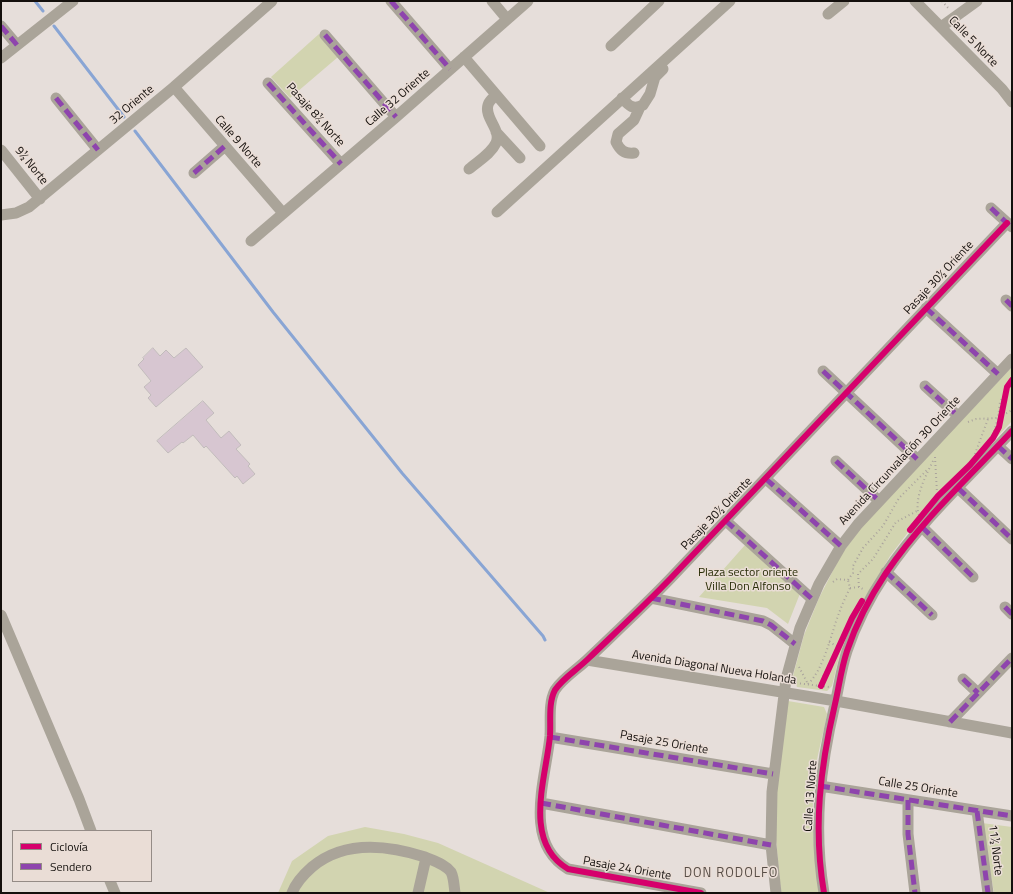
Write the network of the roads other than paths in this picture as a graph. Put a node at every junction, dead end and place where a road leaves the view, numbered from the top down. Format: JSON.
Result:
{"nodes":[{"id":1,"x":72,"y":1,"type":"edge"},
{"id":2,"x":272,"y":1,"type":"edge"},
{"id":3,"x":391,"y":1,"type":"edge"},
{"id":4,"x":492,"y":1,"type":"edge"},
{"id":5,"x":528,"y":1,"type":"edge"},
{"id":6,"x":659,"y":1,"type":"edge"},
{"id":7,"x":729,"y":1,"type":"edge"},
{"id":8,"x":844,"y":1,"type":"edge"},
{"id":9,"x":915,"y":1,"type":"edge"},
{"id":10,"x":977,"y":1,"type":"edge"},
{"id":11,"x":828,"y":14,"type":"dead end"},
{"id":12,"x":507,"y":19,"type":"junction"},
{"id":13,"x":1,"y":26,"type":"edge"},
{"id":14,"x":941,"y":27,"type":"junction"},
{"id":15,"x":325,"y":35,"type":"dead end"},
{"id":16,"x":17,"y":45,"type":"junction"},
{"id":17,"x":611,"y":46,"type":"dead end"},
{"id":18,"x":464,"y":57,"type":"junction"},
{"id":19,"x":1,"y":58,"type":"edge"},
{"id":20,"x":450,"y":69,"type":"junction"},
{"id":21,"x":268,"y":83,"type":"dead end"},
{"id":22,"x":174,"y":87,"type":"junction"},
{"id":23,"x":496,"y":95,"type":"junction"},
{"id":24,"x":56,"y":98,"type":"dead end"},
{"id":25,"x":622,"y":98,"type":"junction"},
{"id":26,"x":1012,"y":102,"type":"edge"},
{"id":27,"x":640,"y":107,"type":"junction"},
{"id":28,"x":396,"y":117,"type":"junction"},
{"id":29,"x":496,"y":132,"type":"junction"},
{"id":30,"x":225,"y":146,"type":"junction"},
{"id":31,"x":540,"y":146,"type":"dead end"},
{"id":32,"x":1,"y":150,"type":"edge"},
{"id":33,"x":98,"y":150,"type":"junction"},
{"id":34,"x":634,"y":153,"type":"dead end"},
{"id":35,"x":520,"y":158,"type":"dead end"},
{"id":36,"x":341,"y":164,"type":"junction"},
{"id":37,"x":469,"y":169,"type":"dead end"},
{"id":38,"x":194,"y":173,"type":"dead end"},
{"id":39,"x":40,"y":199,"type":"junction"},
{"id":40,"x":991,"y":208,"type":"dead end"},
{"id":41,"x":497,"y":212,"type":"dead end"},
{"id":42,"x":283,"y":213,"type":"junction"},
{"id":43,"x":1,"y":215,"type":"edge"},
{"id":44,"x":1009,"y":225,"type":"edge"},
{"id":45,"x":251,"y":241,"type":"dead end"},
{"id":46,"x":926,"y":308,"type":"junction"},
{"id":47,"x":1012,"y":359,"type":"edge"},
{"id":48,"x":823,"y":371,"type":"dead end"},
{"id":49,"x":998,"y":374,"type":"junction"},
{"id":50,"x":925,"y":386,"type":"dead end"},
{"id":51,"x":846,"y":393,"type":"junction"},
{"id":52,"x":961,"y":421,"type":"junction"},
{"id":53,"x":1012,"y":431,"type":"edge"},
{"id":54,"x":994,"y":441,"type":"junction"},
{"id":55,"x":917,"y":459,"type":"junction"},
{"id":56,"x":1012,"y":459,"type":"edge"},
{"id":57,"x":836,"y":460,"type":"dead end"},
{"id":58,"x":766,"y":479,"type":"junction"},
{"id":59,"x":958,"y":488,"type":"junction"},
{"id":60,"x":878,"y":500,"type":"junction"},
{"id":61,"x":726,"y":521,"type":"junction"},
{"id":62,"x":919,"y":525,"type":"junction"},
{"id":63,"x":1012,"y":539,"type":"edge"},
{"id":64,"x":841,"y":546,"type":"junction"},
{"id":65,"x":886,"y":572,"type":"junction"},
{"id":66,"x":973,"y":577,"type":"dead end"},
{"id":67,"x":651,"y":598,"type":"junction"},
{"id":68,"x":812,"y":599,"type":"junction"},
{"id":69,"x":1,"y":615,"type":"edge"},
{"id":70,"x":932,"y":615,"type":"dead end"},
{"id":71,"x":795,"y":644,"type":"junction"},
{"id":72,"x":1012,"y":658,"type":"edge"},
{"id":73,"x":587,"y":660,"type":"junction"},
{"id":74,"x":963,"y":679,"type":"dead end"},
{"id":75,"x":784,"y":692,"type":"junction"},
{"id":76,"x":978,"y":693,"type":"junction"},
{"id":77,"x":836,"y":701,"type":"junction"},
{"id":78,"x":950,"y":722,"type":"junction"},
{"id":79,"x":1012,"y":734,"type":"edge"},
{"id":80,"x":550,"y":736,"type":"junction"},
{"id":81,"x":773,"y":774,"type":"junction"},
{"id":82,"x":820,"y":786,"type":"junction"},
{"id":83,"x":908,"y":800,"type":"junction"},
{"id":84,"x":541,"y":803,"type":"junction"},
{"id":85,"x":977,"y":811,"type":"junction"},
{"id":86,"x":1012,"y":816,"type":"edge"},
{"id":87,"x":91,"y":830,"type":"edge"},
{"id":88,"x":771,"y":844,"type":"junction"},
{"id":89,"x":553,"y":857,"type":"joint"},
{"id":90,"x":426,"y":858,"type":"junction"},
{"id":91,"x":110,"y":882,"type":"edge"},
{"id":92,"x":114,"y":893,"type":"edge"},
{"id":93,"x":292,"y":893,"type":"edge"},
{"id":94,"x":418,"y":893,"type":"edge"},
{"id":95,"x":455,"y":893,"type":"edge"},
{"id":96,"x":701,"y":893,"type":"edge"},
{"id":97,"x":776,"y":893,"type":"edge"},
{"id":98,"x":824,"y":893,"type":"edge"},
{"id":99,"x":915,"y":893,"type":"edge"},
{"id":100,"x":988,"y":893,"type":"edge"}],
"edges":[{"from":1,"to":16,"type":"street"},
{"from":2,"to":22,"type":"street","name":"32 Oriente"},
{"from":3,"to":20,"type":"street"},
{"from":4,"to":12,"type":"street"},
{"from":5,"to":12,"type":"street","name":"Calle 32 Oriente"},
{"from":6,"to":17,"type":"street"},
{"from":7,"to":25,"type":"street"},
{"from":7,"to":27,"type":"street"},
{"from":8,"to":11,"type":"street"},
{"from":9,"to":14,"type":"street","name":"Calle 5 Norte"},
{"from":10,"to":14,"type":"street"},
{"from":12,"to":18,"type":"street","name":"Calle 32 Oriente"},
{"from":13,"to":16,"type":"street"},
{"from":14,"to":26,"type":"street","name":"Calle 5 Norte"},
{"from":15,"to":28,"type":"street"},
{"from":16,"to":19,"type":"street"},
{"from":18,"to":20,"type":"street","name":"Calle 32 Oriente"},
{"from":18,"to":23,"type":"street"},
{"from":20,"to":28,"type":"street","name":"Calle 32 Oriente"},
{"from":21,"to":36,"type":"street","name":"Pasaje 8½ Norte"},
{"from":22,"to":30,"type":"street","name":"Calle 9 Norte"},
{"from":22,"to":33,"type":"street","name":"32 Oriente"},
{"from":23,"to":29,"type":"street"},
{"from":23,"to":31,"type":"street"},
{"from":24,"to":33,"type":"street"},
{"from":25,"to":27,"type":"street"},
{"from":25,"to":41,"type":"street"},
{"from":27,"to":34,"type":"street"},
{"from":28,"to":36,"type":"street","name":"Calle 32 Oriente"},
{"from":29,"to":35,"type":"street"},
{"from":29,"to":37,"type":"street"},
{"from":30,"to":38,"type":"street"},
{"from":30,"to":42,"type":"street","name":"Calle 9 Norte"},
{"from":32,"to":39,"type":"street","name":"9½ Norte"},
{"from":33,"to":39,"type":"street","name":"32 Oriente"},
{"from":36,"to":42,"type":"street","name":"Calle 32 Oriente"},
{"from":39,"to":43,"type":"street","name":"32 Oriente"},
{"from":40,"to":44,"type":"street"},
{"from":42,"to":45,"type":"street","name":"Calle 32 Oriente"},
{"from":44,"to":46,"type":"street","name":"Pasaje 30½ Oriente"},
{"from":46,"to":49,"type":"street"},
{"from":46,"to":51,"type":"street","name":"Pasaje 30½ Oriente"},
{"from":47,"to":49,"type":"street","name":"Avenida Circunvalación 30 Oriente"},
{"from":48,"to":51,"type":"street"},
{"from":49,"to":52,"type":"street","name":"Avenida Circunvalación 30 Oriente"},
{"from":50,"to":52,"type":"street"},
{"from":51,"to":55,"type":"street"},
{"from":51,"to":58,"type":"street","name":"Pasaje 30½ Oriente"},
{"from":52,"to":55,"type":"street","name":"Avenida Circunvalación 30 Oriente"},
{"from":53,"to":54,"type":"street"},
{"from":54,"to":56,"type":"street"},
{"from":54,"to":59,"type":"street"},
{"from":55,"to":60,"type":"street","name":"Avenida Circunvalación 30 Oriente"},
{"from":57,"to":60,"type":"street"},
{"from":58,"to":61,"type":"street","name":"Pasaje 30½ Oriente"},
{"from":58,"to":64,"type":"street"},
{"from":59,"to":62,"type":"street"},
{"from":59,"to":63,"type":"street"},
{"from":60,"to":64,"type":"street","name":"Avenida Circunvalación 30 Oriente"},
{"from":61,"to":67,"type":"street","name":"Pasaje 30½ Oriente"},
{"from":61,"to":68,"type":"street"},
{"from":62,"to":65,"type":"street"},
{"from":62,"to":66,"type":"street"},
{"from":64,"to":68,"type":"street","name":"Avenida Circunvalación 30 Oriente"},
{"from":65,"to":70,"type":"street"},
{"from":65,"to":77,"type":"street"},
{"from":67,"to":71,"type":"street"},
{"from":67,"to":73,"type":"street","name":"Pasaje 30½ Oriente"},
{"from":68,"to":71,"type":"street","name":"Avenida Circunvalación 30 Oriente"},
{"from":69,"to":87,"type":"street"},
{"from":71,"to":75,"type":"street","name":"Avenida Circunvalación 30 Oriente"},
{"from":72,"to":76,"type":"street"},
{"from":73,"to":75,"type":"street","name":"Avenida Diagonal Nueva Holanda"},
{"from":73,"to":80,"type":"street","name":"Pasaje 30½ Oriente"},
{"from":74,"to":76,"type":"street"},
{"from":75,"to":77,"type":"street","name":"Avenida Diagonal Nueva Holanda"},
{"from":75,"to":81,"type":"street","name":"Avenida Circunvalación 30 Oriente"},
{"from":76,"to":78,"type":"street"},
{"from":77,"to":78,"type":"street","name":"Avenida Diagonal Nueva Holanda"},
{"from":77,"to":82,"type":"street","name":"Calle 13 Norte"},
{"from":78,"to":79,"type":"street","name":"Avenida Diagonal Nueva Holanda"},
{"from":80,"to":81,"type":"street","name":"Pasaje 25 Oriente"},
{"from":80,"to":84,"type":"street","name":"Pasaje 30½ Oriente"},
{"from":81,"to":88,"type":"street","name":"Avenida Circunvalación 30 Oriente"},
{"from":82,"to":83,"type":"street","name":"Calle 25 Oriente"},
{"from":82,"to":98,"type":"street","name":"Calle 13 Norte"},
{"from":83,"to":85,"type":"street","name":"Calle 25 Oriente"},
{"from":83,"to":99,"type":"street"},
{"from":84,"to":88,"type":"street"},
{"from":84,"to":89,"type":"street","name":"Pasaje 30½ Oriente"},
{"from":85,"to":86,"type":"street","name":"Calle 25 Oriente"},
{"from":85,"to":100,"type":"street","name":"11½ Norte"},
{"from":88,"to":97,"type":"street","name":"Avenida Circunvalación 30 Oriente"},
{"from":89,"to":96,"type":"street","name":"Pasaje 24 Oriente"},
{"from":90,"to":93,"type":"street"},
{"from":90,"to":94,"type":"street"},
{"from":90,"to":95,"type":"street"},
{"from":91,"to":92,"type":"street"}]}
